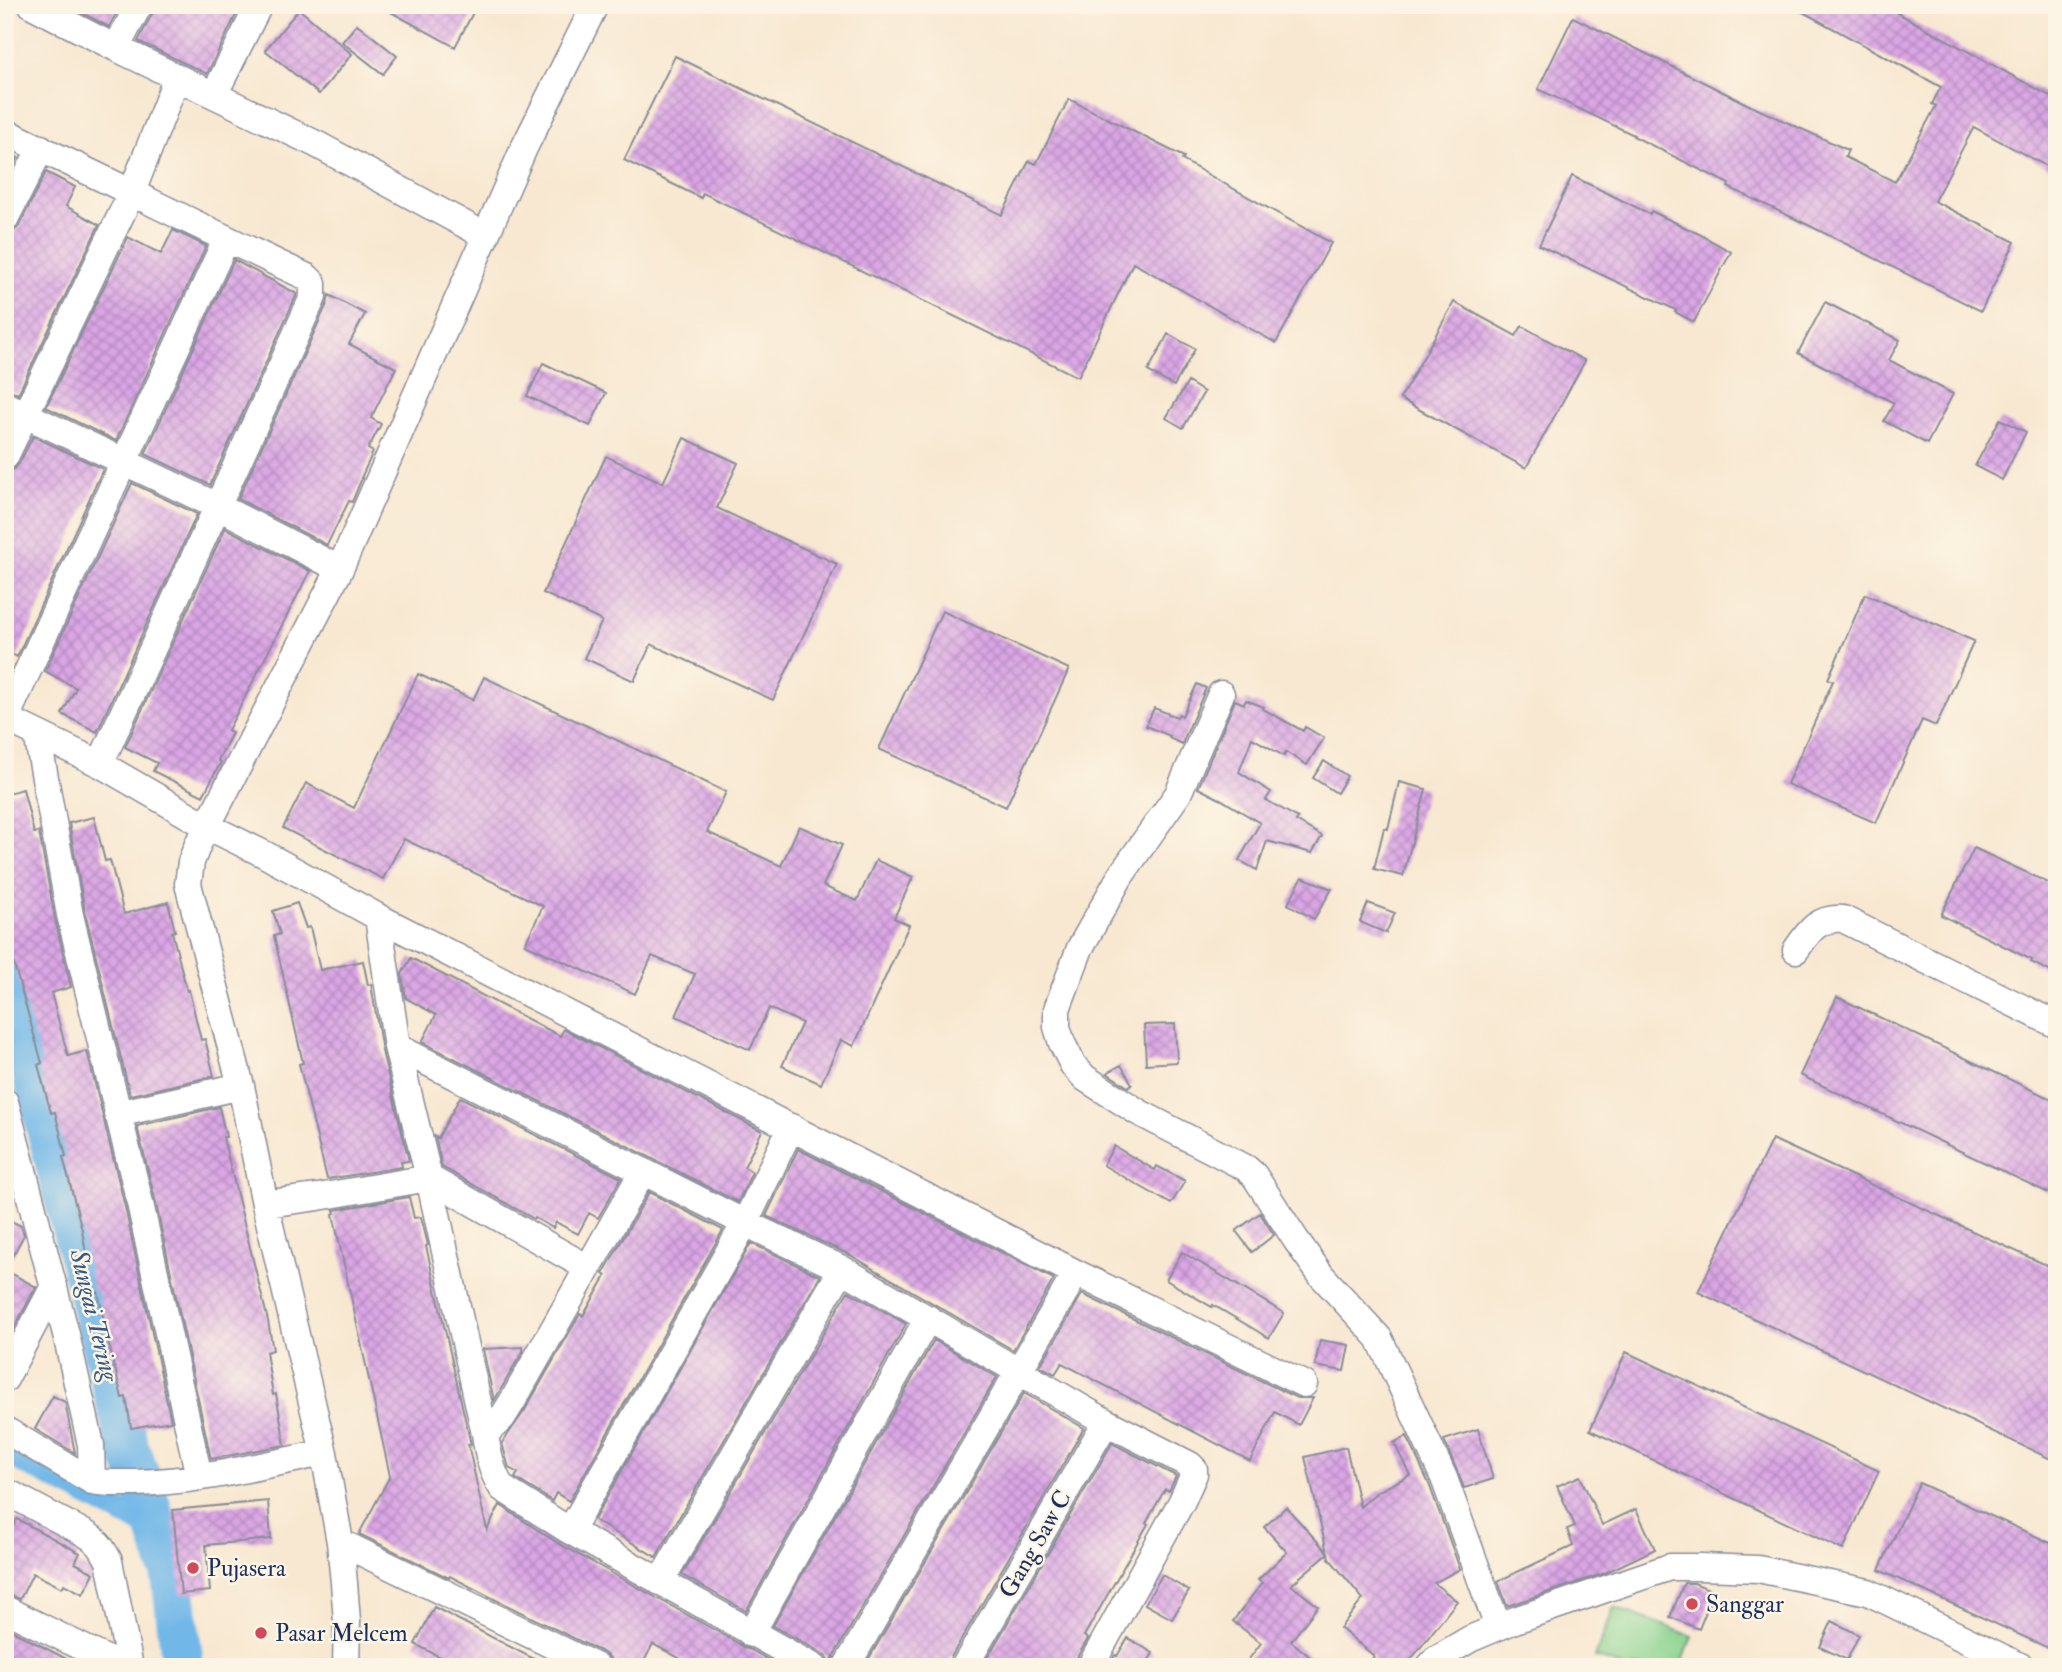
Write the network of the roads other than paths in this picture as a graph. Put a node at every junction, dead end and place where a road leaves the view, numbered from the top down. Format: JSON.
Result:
{"nodes":[{"id":1,"x":32,"y":5,"type":"edge"},
{"id":2,"x":139,"y":5,"type":"edge"},
{"id":3,"x":259,"y":5,"type":"edge"},
{"id":4,"x":595,"y":5,"type":"edge"},
{"id":5,"x":116,"y":48,"type":"junction"},
{"id":6,"x":177,"y":78,"type":"junction"},
{"id":7,"x":214,"y":95,"type":"junction"},
{"id":8,"x":5,"y":132,"type":"edge"},
{"id":9,"x":41,"y":148,"type":"junction"},
{"id":10,"x":132,"y":192,"type":"junction"},
{"id":11,"x":5,"y":219,"type":"edge"},
{"id":12,"x":486,"y":236,"type":"junction"},
{"id":13,"x":226,"y":240,"type":"junction"},
{"id":14,"x":15,"y":409,"type":"edge"},
{"id":15,"x":5,"y":457,"type":"edge"},
{"id":16,"x":124,"y":460,"type":"junction"},
{"id":17,"x":217,"y":506,"type":"junction"},
{"id":18,"x":340,"y":569,"type":"junction"},
{"id":19,"x":1221,"y":694,"type":"dead end"},
{"id":20,"x":6,"y":718,"type":"edge"},
{"id":21,"x":37,"y":734,"type":"junction"},
{"id":22,"x":100,"y":764,"type":"junction"},
{"id":23,"x":208,"y":825,"type":"junction"},
{"id":24,"x":378,"y":917,"type":"junction"},
{"id":25,"x":1796,"y":950,"type":"dead end"},
{"id":26,"x":2057,"y":1025,"type":"edge"},
{"id":27,"x":397,"y":1047,"type":"junction"},
{"id":28,"x":241,"y":1086,"type":"junction"},
{"id":29,"x":6,"y":1110,"type":"edge"},
{"id":30,"x":117,"y":1114,"type":"junction"},
{"id":31,"x":791,"y":1127,"type":"junction"},
{"id":32,"x":643,"y":1171,"type":"junction"},
{"id":33,"x":429,"y":1178,"type":"junction"},
{"id":34,"x":265,"y":1204,"type":"junction"},
{"id":35,"x":745,"y":1223,"type":"junction"},
{"id":36,"x":588,"y":1268,"type":"junction"},
{"id":37,"x":842,"y":1269,"type":"junction"},
{"id":38,"x":1076,"y":1273,"type":"junction"},
{"id":39,"x":54,"y":1286,"type":"junction"},
{"id":40,"x":928,"y":1318,"type":"junction"},
{"id":41,"x":1020,"y":1372,"type":"junction"},
{"id":42,"x":5,"y":1379,"type":"edge"},
{"id":43,"x":1304,"y":1384,"type":"dead end"},
{"id":44,"x":1106,"y":1422,"type":"junction"},
{"id":45,"x":5,"y":1430,"type":"edge"},
{"id":46,"x":485,"y":1434,"type":"junction"},
{"id":47,"x":324,"y":1453,"type":"junction"},
{"id":48,"x":199,"y":1477,"type":"junction"},
{"id":49,"x":98,"y":1482,"type":"junction"},
{"id":50,"x":5,"y":1491,"type":"edge"},
{"id":51,"x":570,"y":1531,"type":"junction"},
{"id":52,"x":340,"y":1542,"type":"junction"},
{"id":53,"x":660,"y":1582,"type":"junction"},
{"id":54,"x":5,"y":1609,"type":"edge"},
{"id":55,"x":1498,"y":1627,"type":"junction"},
{"id":56,"x":751,"y":1633,"type":"junction"},
{"id":57,"x":347,"y":1666,"type":"edge"},
{"id":58,"x":122,"y":1667,"type":"edge"},
{"id":59,"x":130,"y":1667,"type":"edge"},
{"id":60,"x":597,"y":1667,"type":"edge"},
{"id":61,"x":814,"y":1667,"type":"edge"},
{"id":62,"x":846,"y":1667,"type":"edge"},
{"id":63,"x":964,"y":1667,"type":"edge"},
{"id":64,"x":1090,"y":1667,"type":"edge"},
{"id":65,"x":1429,"y":1667,"type":"edge"},
{"id":66,"x":2022,"y":1667,"type":"edge"}],
"edges":[{"from":1,"to":5,"type":"street"},
{"from":2,"to":5,"type":"street"},
{"from":3,"to":7,"type":"street"},
{"from":4,"to":12,"type":"street"},
{"from":5,"to":6,"type":"street"},
{"from":6,"to":7,"type":"street"},
{"from":6,"to":10,"type":"street"},
{"from":7,"to":12,"type":"street"},
{"from":8,"to":9,"type":"street"},
{"from":9,"to":10,"type":"street"},
{"from":9,"to":11,"type":"street"},
{"from":10,"to":13,"type":"street"},
{"from":10,"to":14,"type":"street"},
{"from":12,"to":18,"type":"street"},
{"from":13,"to":16,"type":"street"},
{"from":13,"to":17,"type":"street"},
{"from":14,"to":15,"type":"street"},
{"from":14,"to":16,"type":"street"},
{"from":16,"to":17,"type":"street"},
{"from":16,"to":20,"type":"street"},
{"from":17,"to":18,"type":"street"},
{"from":17,"to":22,"type":"street"},
{"from":18,"to":23,"type":"street"},
{"from":19,"to":55,"type":"street"},
{"from":20,"to":21,"type":"street"},
{"from":21,"to":22,"type":"street"},
{"from":21,"to":30,"type":"street"},
{"from":22,"to":23,"type":"street"},
{"from":23,"to":24,"type":"street"},
{"from":23,"to":28,"type":"street"},
{"from":24,"to":27,"type":"street"},
{"from":24,"to":31,"type":"street"},
{"from":25,"to":26,"type":"street"},
{"from":27,"to":32,"type":"street"},
{"from":27,"to":33,"type":"street"},
{"from":28,"to":30,"type":"street"},
{"from":28,"to":34,"type":"street"},
{"from":29,"to":39,"type":"street"},
{"from":30,"to":48,"type":"street"},
{"from":31,"to":35,"type":"street"},
{"from":31,"to":38,"type":"street"},
{"from":32,"to":35,"type":"street"},
{"from":32,"to":36,"type":"street"},
{"from":33,"to":34,"type":"street"},
{"from":33,"to":36,"type":"street"},
{"from":33,"to":46,"type":"street"},
{"from":34,"to":47,"type":"street"},
{"from":35,"to":37,"type":"street"},
{"from":35,"to":51,"type":"street"},
{"from":36,"to":46,"type":"street"},
{"from":37,"to":40,"type":"street"},
{"from":37,"to":53,"type":"street"},
{"from":38,"to":41,"type":"street"},
{"from":38,"to":43,"type":"street"},
{"from":39,"to":42,"type":"street"},
{"from":39,"to":49,"type":"street"},
{"from":40,"to":41,"type":"street"},
{"from":40,"to":56,"type":"street"},
{"from":41,"to":44,"type":"street"},
{"from":41,"to":62,"type":"street"},
{"from":44,"to":63,"type":"street","name":"Gang Saw C"},
{"from":44,"to":64,"type":"street"},
{"from":45,"to":49,"type":"street"},
{"from":46,"to":51,"type":"street"},
{"from":47,"to":48,"type":"street"},
{"from":47,"to":52,"type":"street"},
{"from":48,"to":49,"type":"street"},
{"from":50,"to":59,"type":"street"},
{"from":51,"to":53,"type":"street"},
{"from":52,"to":57,"type":"street"},
{"from":52,"to":60,"type":"street"},
{"from":53,"to":56,"type":"street"},
{"from":54,"to":58,"type":"street"},
{"from":55,"to":65,"type":"street"},
{"from":55,"to":66,"type":"street"},
{"from":56,"to":61,"type":"street"}]}
